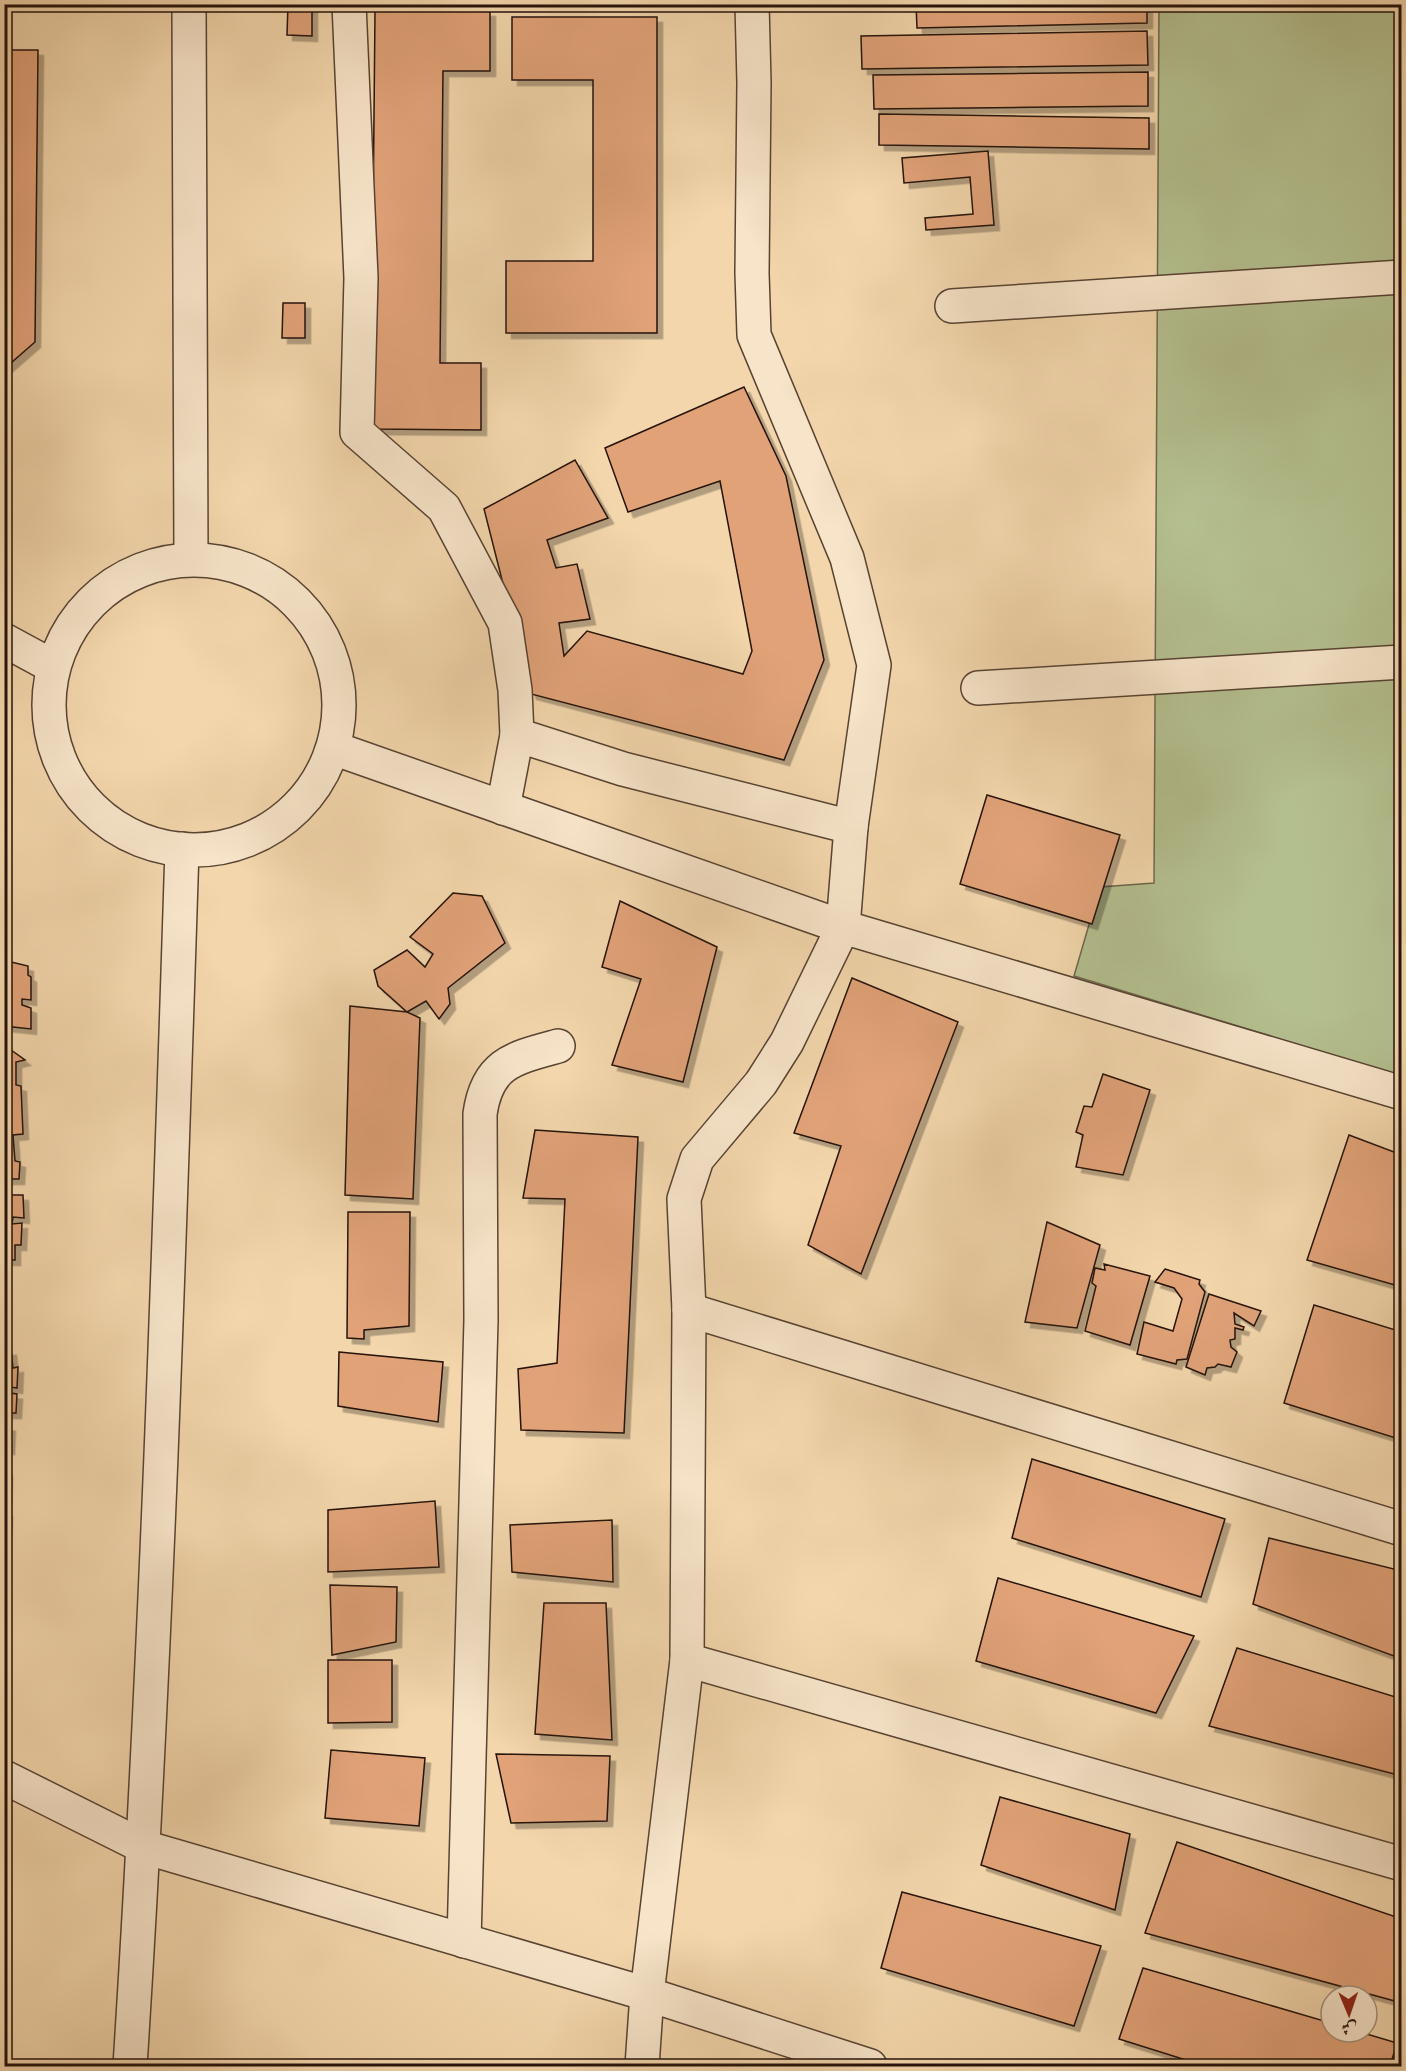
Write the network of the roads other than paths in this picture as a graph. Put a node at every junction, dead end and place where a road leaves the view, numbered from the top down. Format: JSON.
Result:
{"nodes":[{"id":1,"x":189,"y":4,"type":"edge"},
{"id":2,"x":349,"y":4,"type":"edge"},
{"id":3,"x":752,"y":4,"type":"edge"},
{"id":4,"x":1401,"y":277,"type":"edge"},
{"id":5,"x":952,"y":306,"type":"dead end"},
{"id":6,"x":191,"y":559,"type":"junction"},
{"id":7,"x":4,"y":640,"type":"edge"},
{"id":8,"x":1401,"y":662,"type":"edge"},
{"id":9,"x":52,"y":666,"type":"junction"},
{"id":10,"x":978,"y":688,"type":"dead end"},
{"id":11,"x":517,"y":735,"type":"junction"},
{"id":12,"x":336,"y":749,"type":"junction"},
{"id":13,"x":503,"y":808,"type":"junction"},
{"id":14,"x":851,"y":827,"type":"junction"},
{"id":15,"x":182,"y":849,"type":"junction"},
{"id":16,"x":843,"y":927,"type":"junction"},
{"id":17,"x":558,"y":1046,"type":"dead end"},
{"id":18,"x":1401,"y":1094,"type":"edge"},
{"id":19,"x":689,"y":1310,"type":"junction"},
{"id":20,"x":1401,"y":1529,"type":"edge"},
{"id":21,"x":687,"y":1660,"type":"junction"},
{"id":22,"x":4,"y":1777,"type":"edge"},
{"id":23,"x":144,"y":1847,"type":"junction"},
{"id":24,"x":1401,"y":1864,"type":"edge"},
{"id":25,"x":464,"y":1941,"type":"junction"},
{"id":26,"x":648,"y":1994,"type":"junction"},
{"id":27,"x":130,"y":2067,"type":"edge"},
{"id":28,"x":642,"y":2067,"type":"edge"},
{"id":29,"x":870,"y":2067,"type":"edge"}],
"edges":[{"from":1,"to":6,"type":"street"},
{"from":2,"to":11,"type":"street"},
{"from":3,"to":14,"type":"street"},
{"from":4,"to":5,"type":"street"},
{"from":6,"to":9,"type":"street"},
{"from":6,"to":12,"type":"street"},
{"from":7,"to":9,"type":"street"},
{"from":8,"to":10,"type":"street"},
{"from":9,"to":15,"type":"street"},
{"from":11,"to":13,"type":"street"},
{"from":11,"to":14,"type":"street"},
{"from":12,"to":13,"type":"street"},
{"from":12,"to":15,"type":"street"},
{"from":13,"to":16,"type":"street"},
{"from":14,"to":16,"type":"street"},
{"from":15,"to":23,"type":"street"},
{"from":16,"to":18,"type":"street"},
{"from":16,"to":19,"type":"street"},
{"from":17,"to":25,"type":"street"},
{"from":19,"to":20,"type":"street"},
{"from":19,"to":21,"type":"street"},
{"from":21,"to":24,"type":"street"},
{"from":21,"to":26,"type":"street"},
{"from":22,"to":23,"type":"street"},
{"from":23,"to":25,"type":"street"},
{"from":23,"to":27,"type":"street"},
{"from":25,"to":26,"type":"street"},
{"from":26,"to":28,"type":"street"},
{"from":26,"to":29,"type":"street"}]}
